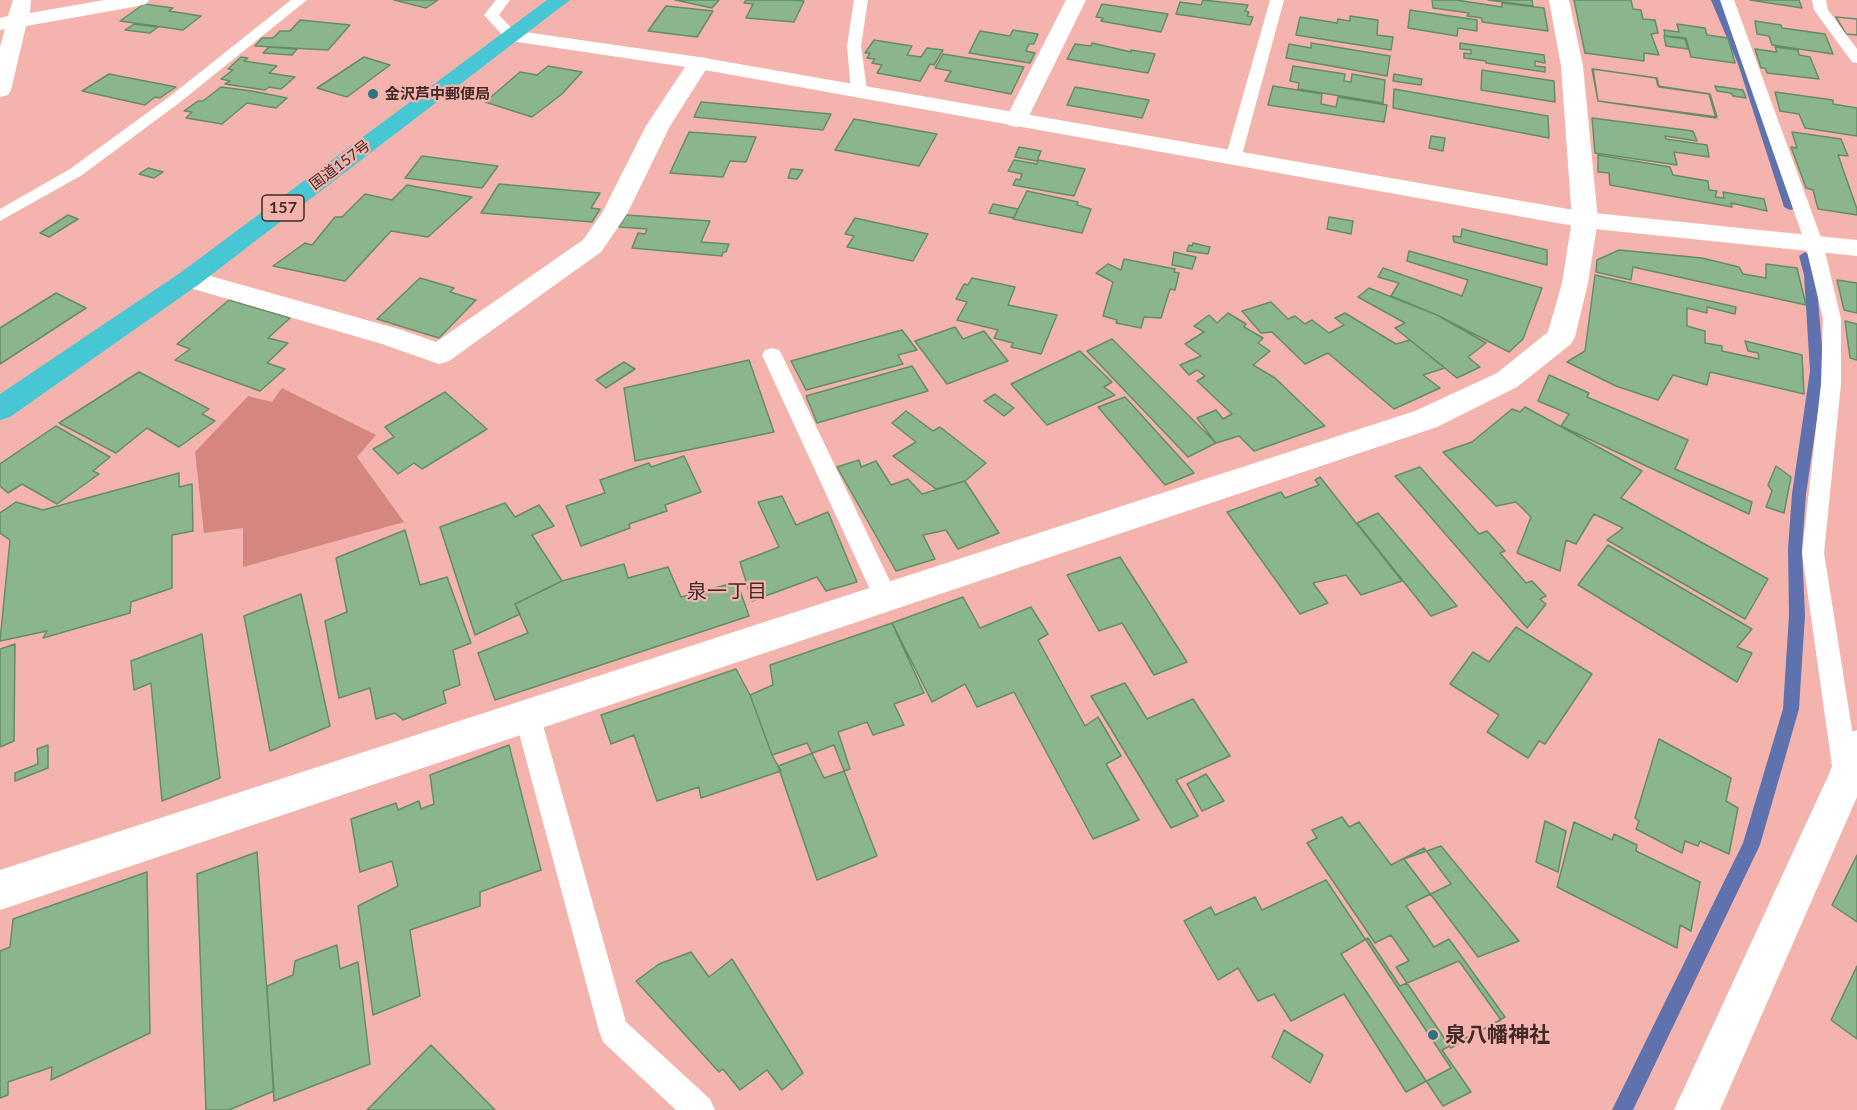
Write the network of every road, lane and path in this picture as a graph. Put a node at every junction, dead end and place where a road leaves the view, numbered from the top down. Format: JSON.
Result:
{"nodes":[{"id":1,"x":139,"y":0,"type":"edge"},
{"id":2,"x":300,"y":0,"type":"edge"},
{"id":3,"x":503,"y":0,"type":"edge"},
{"id":4,"x":560,"y":0,"type":"edge"},
{"id":5,"x":861,"y":0,"type":"edge"},
{"id":6,"x":1076,"y":0,"type":"edge"},
{"id":7,"x":1277,"y":0,"type":"edge"},
{"id":8,"x":1559,"y":0,"type":"edge"},
{"id":9,"x":1727,"y":0,"type":"edge"},
{"id":10,"x":1819,"y":0,"type":"edge"},
{"id":11,"x":14,"y":15,"type":"edge"},
{"id":12,"x":511,"y":36,"type":"junction"},
{"id":13,"x":1857,"y":59,"type":"edge"},
{"id":14,"x":699,"y":63,"type":"junction"},
{"id":15,"x":0,"y":90,"type":"edge"},
{"id":16,"x":859,"y":91,"type":"junction"},
{"id":17,"x":1016,"y":120,"type":"junction"},
{"id":18,"x":1233,"y":159,"type":"junction"},
{"id":19,"x":0,"y":216,"type":"edge"},
{"id":20,"x":1585,"y":220,"type":"junction"},
{"id":21,"x":1815,"y":243,"type":"junction"},
{"id":22,"x":1857,"y":248,"type":"edge"},
{"id":23,"x":189,"y":279,"type":"junction"},
{"id":24,"x":772,"y":355,"type":"dead end"},
{"id":25,"x":0,"y":409,"type":"edge"},
{"id":26,"x":886,"y":598,"type":"junction"},
{"id":27,"x":528,"y":718,"type":"junction"},
{"id":28,"x":1854,"y":767,"type":"edge"},
{"id":29,"x":0,"y":890,"type":"edge"},
{"id":30,"x":699,"y":1110,"type":"edge"},
{"id":31,"x":1697,"y":1110,"type":"edge"}],
"edges":[{"from":1,"to":11,"type":"street"},
{"from":2,"to":19,"type":"lane"},
{"from":3,"to":12,"type":"lane"},
{"from":4,"to":12,"type":"highway","name":"国道157号","number":"157"},
{"from":5,"to":16,"type":"lane"},
{"from":6,"to":17,"type":"street"},
{"from":7,"to":18,"type":"lane"},
{"from":8,"to":20,"type":"street"},
{"from":9,"to":21,"type":"lane"},
{"from":10,"to":13,"type":"lane"},
{"from":11,"to":15,"type":"street"},
{"from":12,"to":14,"type":"street"},
{"from":12,"to":23,"type":"highway","name":"国道157号","number":"157"},
{"from":14,"to":16,"type":"street"},
{"from":14,"to":23,"type":"street"},
{"from":16,"to":17,"type":"street"},
{"from":17,"to":18,"type":"street"},
{"from":18,"to":20,"type":"street"},
{"from":20,"to":21,"type":"street"},
{"from":20,"to":26,"type":"street"},
{"from":21,"to":22,"type":"street"},
{"from":21,"to":28,"type":"lane"},
{"from":23,"to":25,"type":"highway","name":"国道157号","number":"157"},
{"from":24,"to":26,"type":"lane"},
{"from":26,"to":27,"type":"street"},
{"from":27,"to":29,"type":"street"},
{"from":27,"to":30,"type":"lane"},
{"from":28,"to":31,"type":"street"}]}
